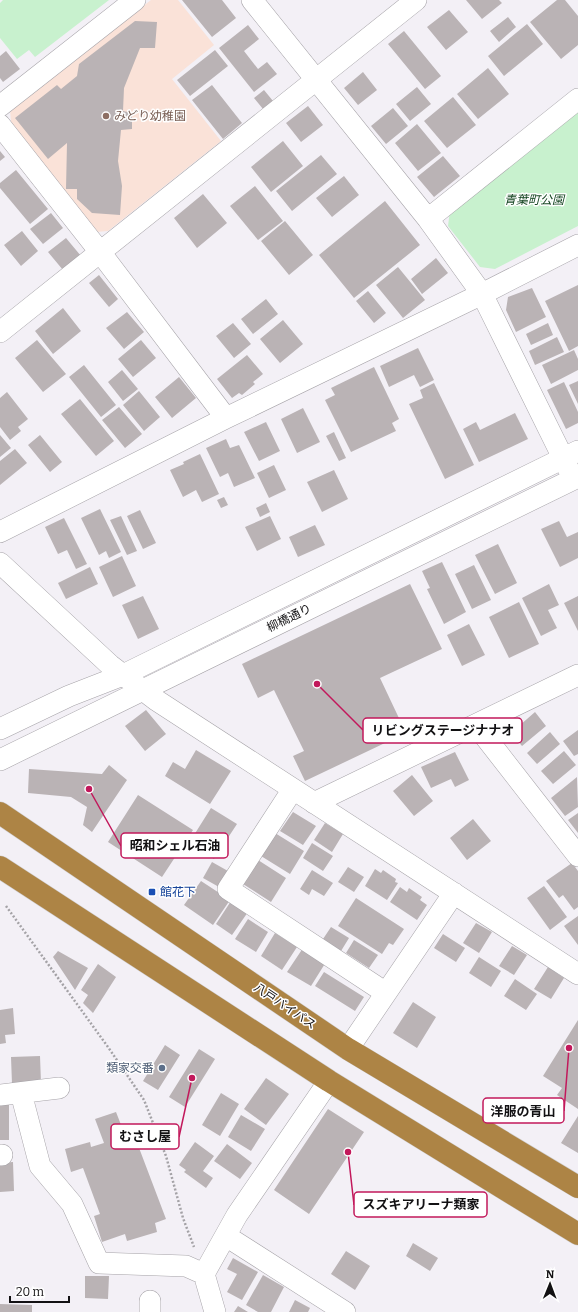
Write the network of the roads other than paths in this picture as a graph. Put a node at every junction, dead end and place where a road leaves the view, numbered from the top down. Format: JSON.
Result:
{"nodes":[{"id":1,"x":135,"y":0,"type":"edge"},
{"id":2,"x":252,"y":0,"type":"edge"},
{"id":3,"x":416,"y":0,"type":"edge"},
{"id":4,"x":316,"y":81,"type":"junction"},
{"id":5,"x":578,"y":99,"type":"edge"},
{"id":6,"x":0,"y":106,"type":"edge"},
{"id":7,"x":0,"y":125,"type":"edge"},
{"id":8,"x":428,"y":219,"type":"junction"},
{"id":9,"x":578,"y":245,"type":"edge"},
{"id":10,"x":100,"y":252,"type":"junction"},
{"id":11,"x":482,"y":294,"type":"junction"},
{"id":12,"x":0,"y":332,"type":"edge"},
{"id":13,"x":226,"y":418,"type":"junction"},
{"id":14,"x":571,"y":455,"type":"edge"},
{"id":15,"x":576,"y":482,"type":"edge"},
{"id":16,"x":0,"y":532,"type":"edge"},
{"id":17,"x":0,"y":564,"type":"edge"},
{"id":18,"x":122,"y":675,"type":"junction"},
{"id":19,"x":578,"y":675,"type":"edge"},
{"id":20,"x":142,"y":690,"type":"junction"},
{"id":21,"x":476,"y":725,"type":"junction"},
{"id":22,"x":0,"y":729,"type":"edge"},
{"id":23,"x":0,"y":760,"type":"edge"},
{"id":24,"x":293,"y":789,"type":"junction"},
{"id":25,"x":314,"y":803,"type":"junction"},
{"id":26,"x":0,"y":813,"type":"edge"},
{"id":27,"x":578,"y":856,"type":"edge"},
{"id":28,"x":0,"y":867,"type":"edge"},
{"id":29,"x":454,"y":893,"type":"junction"},
{"id":30,"x":578,"y":974,"type":"edge"},
{"id":31,"x":386,"y":993,"type":"junction"},
{"id":32,"x":348,"y":1049,"type":"junction"},
{"id":33,"x":330,"y":1080,"type":"junction"},
{"id":34,"x":59,"y":1088,"type":"dead end"},
{"id":35,"x":21,"y":1093,"type":"junction"},
{"id":36,"x":0,"y":1095,"type":"edge"},
{"id":37,"x":578,"y":1187,"type":"edge"},
{"id":38,"x":578,"y":1234,"type":"edge"},
{"id":39,"x":226,"y":1236,"type":"junction"},
{"id":40,"x":204,"y":1274,"type":"junction"},
{"id":41,"x":215,"y":1312,"type":"edge"},
{"id":42,"x":345,"y":1312,"type":"edge"}],
"edges":[{"from":1,"to":6,"type":"street"},
{"from":2,"to":4,"type":"street"},
{"from":3,"to":4,"type":"street"},
{"from":4,"to":8,"type":"street"},
{"from":4,"to":10,"type":"street"},
{"from":5,"to":8,"type":"street"},
{"from":7,"to":10,"type":"street"},
{"from":8,"to":11,"type":"street"},
{"from":9,"to":11,"type":"street"},
{"from":10,"to":12,"type":"street"},
{"from":10,"to":13,"type":"street"},
{"from":11,"to":13,"type":"street"},
{"from":11,"to":14,"type":"street"},
{"from":13,"to":16,"type":"street"},
{"from":14,"to":15,"type":"street"},
{"from":14,"to":18,"type":"street","name":"柳橋通り"},
{"from":15,"to":20,"type":"street","name":"柳橋通り"},
{"from":17,"to":18,"type":"street"},
{"from":18,"to":20,"type":"street"},
{"from":18,"to":22,"type":"street","name":"柳橋通り"},
{"from":19,"to":21,"type":"street"},
{"from":20,"to":23,"type":"street","name":"柳橋通り"},
{"from":20,"to":24,"type":"street"},
{"from":21,"to":25,"type":"street"},
{"from":21,"to":27,"type":"street"},
{"from":24,"to":25,"type":"street"},
{"from":24,"to":31,"type":"street"},
{"from":25,"to":29,"type":"street"},
{"from":26,"to":32,"type":"highway","name":"八戸バイパス"},
{"from":28,"to":33,"type":"highway"},
{"from":29,"to":30,"type":"street"},
{"from":29,"to":31,"type":"street"},
{"from":31,"to":32,"type":"street"},
{"from":32,"to":37,"type":"highway","name":"八戸バイパス"},
{"from":33,"to":38,"type":"highway"},
{"from":33,"to":39,"type":"street"},
{"from":34,"to":35,"type":"street"},
{"from":35,"to":36,"type":"street"},
{"from":35,"to":40,"type":"street"},
{"from":39,"to":40,"type":"street"},
{"from":39,"to":42,"type":"street"},
{"from":40,"to":41,"type":"street"}]}
